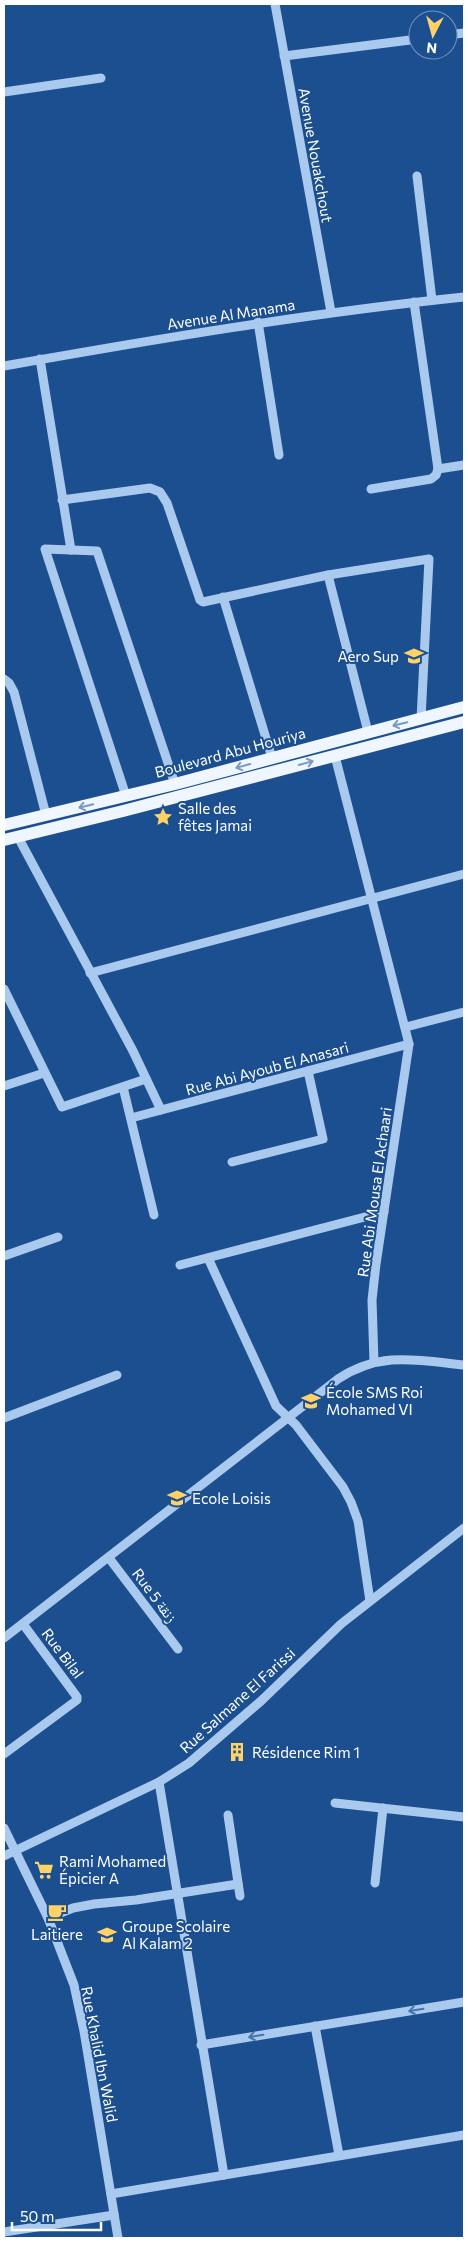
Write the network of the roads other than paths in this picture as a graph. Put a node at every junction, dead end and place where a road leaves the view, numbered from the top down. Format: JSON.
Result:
{"nodes":[{"id":1,"x":275,"y":4,"type":"edge"},
{"id":2,"x":408,"y":39,"type":"edge"},
{"id":3,"x":284,"y":56,"type":"junction"},
{"id":4,"x":101,"y":78,"type":"dead end"},
{"id":5,"x":4,"y":92,"type":"edge"},
{"id":6,"x":417,"y":176,"type":"dead end"},
{"id":7,"x":464,"y":297,"type":"edge"},
{"id":8,"x":432,"y":300,"type":"junction"},
{"id":9,"x":414,"y":302,"type":"junction"},
{"id":10,"x":331,"y":312,"type":"junction"},
{"id":11,"x":258,"y":322,"type":"junction"},
{"id":12,"x":40,"y":359,"type":"junction"},
{"id":13,"x":4,"y":366,"type":"edge"},
{"id":14,"x":279,"y":455,"type":"dead end"},
{"id":15,"x":464,"y":465,"type":"edge"},
{"id":16,"x":438,"y":469,"type":"junction"},
{"id":17,"x":371,"y":489,"type":"dead end"},
{"id":18,"x":62,"y":500,"type":"junction"},
{"id":19,"x":71,"y":550,"type":"junction"},
{"id":20,"x":328,"y":575,"type":"junction"},
{"id":21,"x":223,"y":598,"type":"junction"},
{"id":22,"x":4,"y":679,"type":"edge"},
{"id":23,"x":464,"y":707,"type":"edge"},
{"id":24,"x":421,"y":719,"type":"junction"},
{"id":25,"x":464,"y":722,"type":"edge"},
{"id":26,"x":368,"y":732,"type":"junction"},
{"id":27,"x":335,"y":756,"type":"junction"},
{"id":28,"x":272,"y":758,"type":"junction"},
{"id":29,"x":176,"y":784,"type":"junction"},
{"id":30,"x":126,"y":796,"type":"junction"},
{"id":31,"x":46,"y":815,"type":"junction"},
{"id":32,"x":4,"y":825,"type":"edge"},
{"id":33,"x":18,"y":836,"type":"junction"},
{"id":34,"x":4,"y":840,"type":"edge"},
{"id":35,"x":464,"y":874,"type":"edge"},
{"id":36,"x":373,"y":898,"type":"junction"},
{"id":37,"x":90,"y":973,"type":"junction"},
{"id":38,"x":4,"y":988,"type":"edge"},
{"id":39,"x":464,"y":1012,"type":"edge"},
{"id":40,"x":406,"y":1027,"type":"junction"},
{"id":41,"x":410,"y":1044,"type":"junction"},
{"id":42,"x":308,"y":1071,"type":"junction"},
{"id":43,"x":44,"y":1073,"type":"junction"},
{"id":44,"x":146,"y":1079,"type":"junction"},
{"id":45,"x":4,"y":1086,"type":"edge"},
{"id":46,"x":123,"y":1087,"type":"junction"},
{"id":47,"x":161,"y":1110,"type":"junction"},
{"id":48,"x":131,"y":1118,"type":"junction"},
{"id":49,"x":232,"y":1162,"type":"dead end"},
{"id":50,"x":384,"y":1212,"type":"junction"},
{"id":51,"x":154,"y":1215,"type":"dead end"},
{"id":52,"x":58,"y":1237,"type":"dead end"},
{"id":53,"x":4,"y":1256,"type":"edge"},
{"id":54,"x":208,"y":1258,"type":"junction"},
{"id":55,"x":180,"y":1265,"type":"dead end"},
{"id":56,"x":374,"y":1362,"type":"junction"},
{"id":57,"x":464,"y":1365,"type":"edge"},
{"id":58,"x":117,"y":1375,"type":"dead end"},
{"id":59,"x":4,"y":1418,"type":"edge"},
{"id":60,"x":289,"y":1418,"type":"junction"},
{"id":61,"x":464,"y":1528,"type":"edge"},
{"id":62,"x":109,"y":1558,"type":"junction"},
{"id":63,"x":370,"y":1601,"type":"junction"},
{"id":64,"x":23,"y":1624,"type":"junction"},
{"id":65,"x":4,"y":1638,"type":"edge"},
{"id":66,"x":178,"y":1649,"type":"dead end"},
{"id":67,"x":4,"y":1754,"type":"edge"},
{"id":68,"x":159,"y":1782,"type":"junction"},
{"id":69,"x":336,"y":1803,"type":"dead end"},
{"id":70,"x":383,"y":1808,"type":"junction"},
{"id":71,"x":228,"y":1815,"type":"dead end"},
{"id":72,"x":464,"y":1817,"type":"edge"},
{"id":73,"x":4,"y":1828,"type":"edge"},
{"id":74,"x":15,"y":1850,"type":"junction"},
{"id":75,"x":4,"y":1856,"type":"edge"},
{"id":76,"x":375,"y":1883,"type":"dead end"},
{"id":77,"x":238,"y":1884,"type":"junction"},
{"id":78,"x":178,"y":1893,"type":"junction"},
{"id":79,"x":240,"y":1896,"type":"dead end"},
{"id":80,"x":48,"y":1918,"type":"junction"},
{"id":81,"x":464,"y":2002,"type":"edge"},
{"id":82,"x":315,"y":2026,"type":"junction"},
{"id":83,"x":201,"y":2045,"type":"junction"},
{"id":84,"x":464,"y":2135,"type":"edge"},
{"id":85,"x":339,"y":2155,"type":"junction"},
{"id":86,"x":224,"y":2174,"type":"junction"},
{"id":87,"x":111,"y":2194,"type":"junction"},
{"id":88,"x":114,"y":2215,"type":"junction"},
{"id":89,"x":4,"y":2232,"type":"edge"},
{"id":90,"x":118,"y":2238,"type":"edge"}],
"edges":[{"from":1,"to":3,"type":"street","name":"Avenue Nouakchout"},
{"from":2,"to":3,"type":"street"},
{"from":3,"to":10,"type":"street","name":"Avenue Nouakchout"},
{"from":4,"to":5,"type":"street"},
{"from":6,"to":8,"type":"street"},
{"from":7,"to":8,"type":"street","name":"Avenue Al Manama"},
{"from":8,"to":9,"type":"street","name":"Avenue Al Manama"},
{"from":9,"to":10,"type":"street","name":"Avenue Al Manama"},
{"from":9,"to":16,"type":"street"},
{"from":10,"to":11,"type":"street","name":"Avenue Al Manama"},
{"from":11,"to":12,"type":"street","name":"Avenue Al Manama"},
{"from":11,"to":14,"type":"street"},
{"from":12,"to":13,"type":"street","name":"Avenue Al Manama"},
{"from":12,"to":18,"type":"street"},
{"from":15,"to":16,"type":"street"},
{"from":16,"to":17,"type":"street"},
{"from":18,"to":19,"type":"street"},
{"from":18,"to":21,"type":"street"},
{"from":19,"to":29,"type":"street"},
{"from":19,"to":30,"type":"street"},
{"from":20,"to":21,"type":"street"},
{"from":20,"to":24,"type":"street"},
{"from":20,"to":26,"type":"street"},
{"from":21,"to":28,"type":"street"},
{"from":22,"to":31,"type":"street"},
{"from":23,"to":24,"type":"main road","name":"Boulevard Abu Houriya"},
{"from":24,"to":26,"type":"main road","name":"Boulevard Abu Houriya","one_way":true},
{"from":25,"to":27,"type":"main road","name":"Boulevard Abu Houriya"},
{"from":26,"to":28,"type":"main road","name":"Boulevard Abu Houriya"},
{"from":33,"to":27,"type":"main road","name":"Boulevard Abu Houriya","one_way":true},
{"from":27,"to":36,"type":"street","name":"Rue Abi Mousa El Achaari"},
{"from":28,"to":29,"type":"main road","name":"Boulevard Abu Houriya","one_way":true},
{"from":29,"to":30,"type":"main road","name":"Boulevard Abu Houriya"},
{"from":30,"to":31,"type":"main road","name":"Boulevard Abu Houriya","one_way":true},
{"from":31,"to":32,"type":"main road","name":"Boulevard Abu Houriya"},
{"from":33,"to":34,"type":"main road","name":"Boulevard Abu Houriya"},
{"from":33,"to":37,"type":"street"},
{"from":35,"to":36,"type":"street"},
{"from":36,"to":37,"type":"street"},
{"from":36,"to":40,"type":"street","name":"Rue Abi Mousa El Achaari"},
{"from":37,"to":44,"type":"street"},
{"from":38,"to":43,"type":"street"},
{"from":39,"to":40,"type":"street"},
{"from":40,"to":41,"type":"street","name":"Rue Abi Mousa El Achaari"},
{"from":41,"to":42,"type":"street","name":"Rue Abi Ayoub El Anasari"},
{"from":41,"to":50,"type":"street","name":"Rue Abi Mousa El Achaari"},
{"from":42,"to":47,"type":"street","name":"Rue Abi Ayoub El Anasari"},
{"from":42,"to":49,"type":"street"},
{"from":43,"to":45,"type":"street"},
{"from":43,"to":46,"type":"street"},
{"from":44,"to":46,"type":"street"},
{"from":44,"to":47,"type":"street"},
{"from":46,"to":48,"type":"street"},
{"from":47,"to":48,"type":"street","name":"Rue Abi Ayoub El Anasari"},
{"from":48,"to":51,"type":"street"},
{"from":50,"to":54,"type":"street"},
{"from":50,"to":56,"type":"street","name":"Rue Abi Mousa El Achaari"},
{"from":52,"to":53,"type":"street"},
{"from":54,"to":55,"type":"street"},
{"from":54,"to":60,"type":"street"},
{"from":56,"to":57,"type":"street"},
{"from":56,"to":60,"type":"street"},
{"from":58,"to":59,"type":"street"},
{"from":60,"to":62,"type":"street"},
{"from":60,"to":63,"type":"street"},
{"from":61,"to":63,"type":"street","name":"Rue Salmane El Farissi"},
{"from":62,"to":64,"type":"street"},
{"from":62,"to":66,"type":"street","name":"Rue 5 زنقة"},
{"from":63,"to":68,"type":"street","name":"Rue Salmane El Farissi"},
{"from":64,"to":65,"type":"street"},
{"from":64,"to":67,"type":"street","name":"Rue Bilal"},
{"from":68,"to":74,"type":"street","name":"Rue Salmane El Farissi"},
{"from":68,"to":78,"type":"street"},
{"from":69,"to":70,"type":"street"},
{"from":70,"to":72,"type":"street"},
{"from":70,"to":76,"type":"street"},
{"from":71,"to":77,"type":"street"},
{"from":73,"to":74,"type":"street","name":"Rue Khalid Ibn Walid"},
{"from":74,"to":75,"type":"street","name":"Rue Salmane El Farissi"},
{"from":74,"to":80,"type":"street","name":"Rue Khalid Ibn Walid"},
{"from":77,"to":78,"type":"street"},
{"from":77,"to":79,"type":"street"},
{"from":78,"to":80,"type":"street"},
{"from":78,"to":83,"type":"street"},
{"from":80,"to":87,"type":"street","name":"Rue Khalid Ibn Walid"},
{"from":81,"to":82,"type":"street","one_way":true},
{"from":82,"to":83,"type":"street","one_way":true},
{"from":82,"to":85,"type":"street"},
{"from":83,"to":86,"type":"street"},
{"from":84,"to":85,"type":"street"},
{"from":85,"to":86,"type":"street"},
{"from":86,"to":87,"type":"street"},
{"from":87,"to":88,"type":"street","name":"Rue Khalid Ibn Walid"},
{"from":88,"to":89,"type":"street"},
{"from":88,"to":90,"type":"street","name":"Rue Khalid Ibn Walid"}]}
